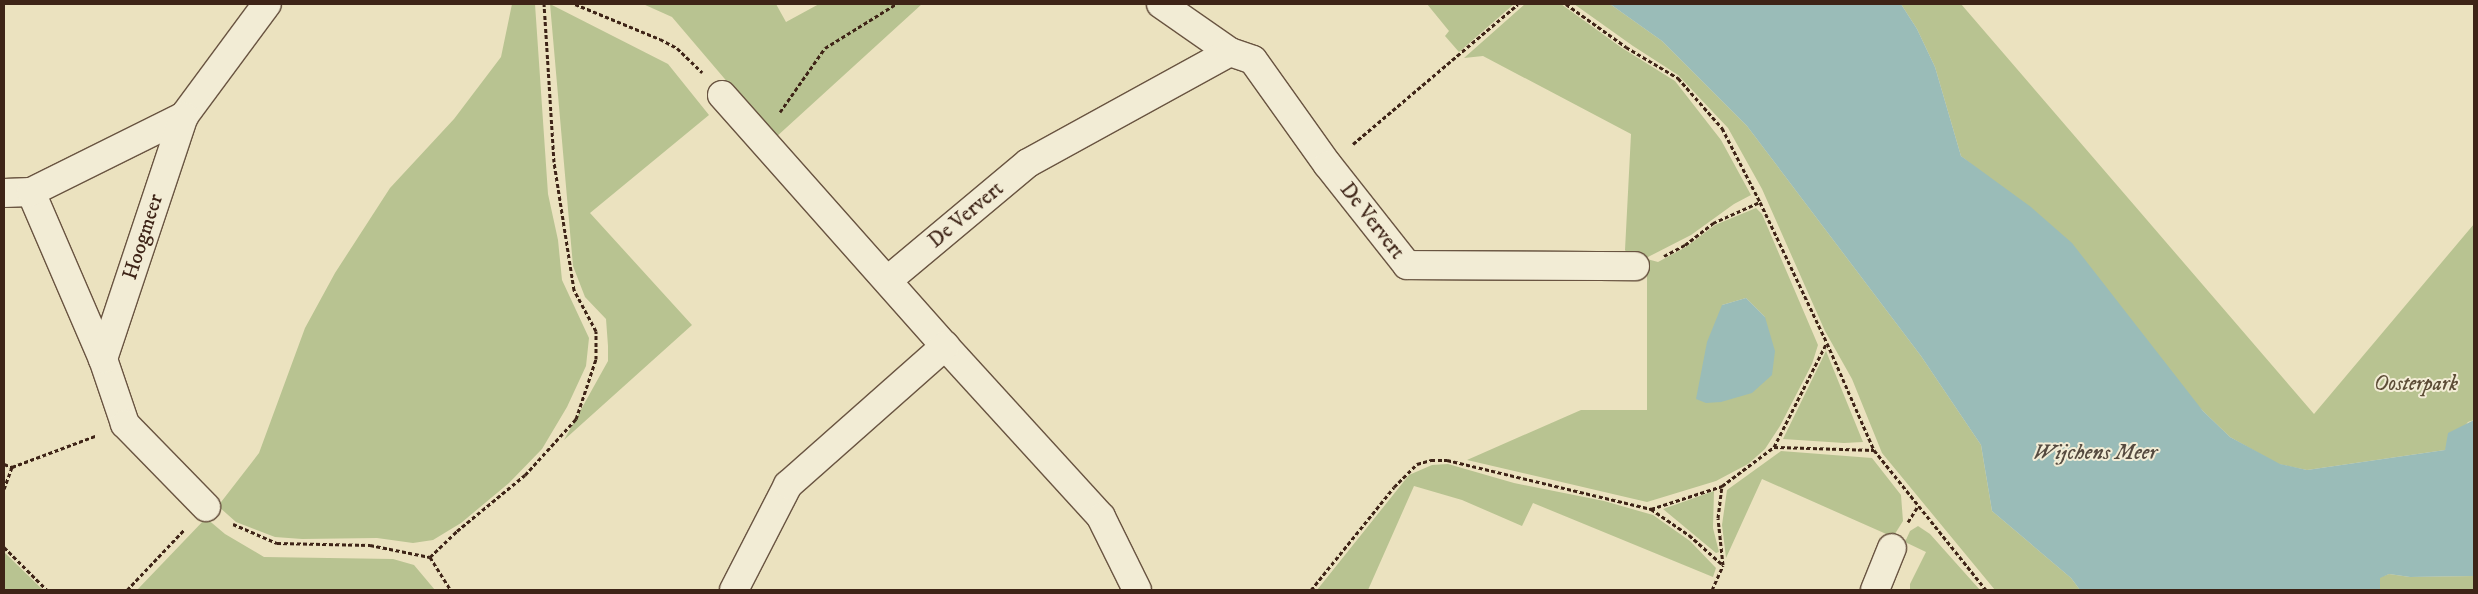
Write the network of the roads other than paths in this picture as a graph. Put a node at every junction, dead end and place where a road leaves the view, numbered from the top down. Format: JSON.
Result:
{"nodes":[{"id":1,"x":267,"y":4,"type":"edge"},
{"id":2,"x":1161,"y":4,"type":"edge"},
{"id":3,"x":1230,"y":52,"type":"junction"},
{"id":4,"x":722,"y":95,"type":"road end"},
{"id":5,"x":184,"y":116,"type":"junction"},
{"id":6,"x":31,"y":192,"type":"junction"},
{"id":7,"x":4,"y":193,"type":"edge"},
{"id":8,"x":1635,"y":266,"type":"road end"},
{"id":9,"x":888,"y":280,"type":"junction"},
{"id":10,"x":944,"y":346,"type":"junction"},
{"id":11,"x":102,"y":359,"type":"junction"},
{"id":12,"x":206,"y":506,"type":"road end"},
{"id":13,"x":1892,"y":548,"type":"dead end"},
{"id":14,"x":734,"y":590,"type":"edge"},
{"id":15,"x":1137,"y":590,"type":"edge"},
{"id":16,"x":1875,"y":590,"type":"edge"}],
"edges":[{"from":1,"to":5,"type":"street","name":"Hoogmeer"},
{"from":2,"to":3,"type":"street","name":"De Ververt"},
{"from":3,"to":8,"type":"street","name":"De Ververt"},
{"from":3,"to":9,"type":"street","name":"De Ververt"},
{"from":4,"to":9,"type":"street"},
{"from":5,"to":6,"type":"street","name":"Hoogmeer"},
{"from":5,"to":11,"type":"street","name":"Hoogmeer"},
{"from":6,"to":7,"type":"street","name":"Hoogmeer"},
{"from":6,"to":11,"type":"street"},
{"from":9,"to":10,"type":"street"},
{"from":10,"to":14,"type":"street"},
{"from":10,"to":15,"type":"street"},
{"from":11,"to":12,"type":"street"},
{"from":13,"to":16,"type":"street"}]}
